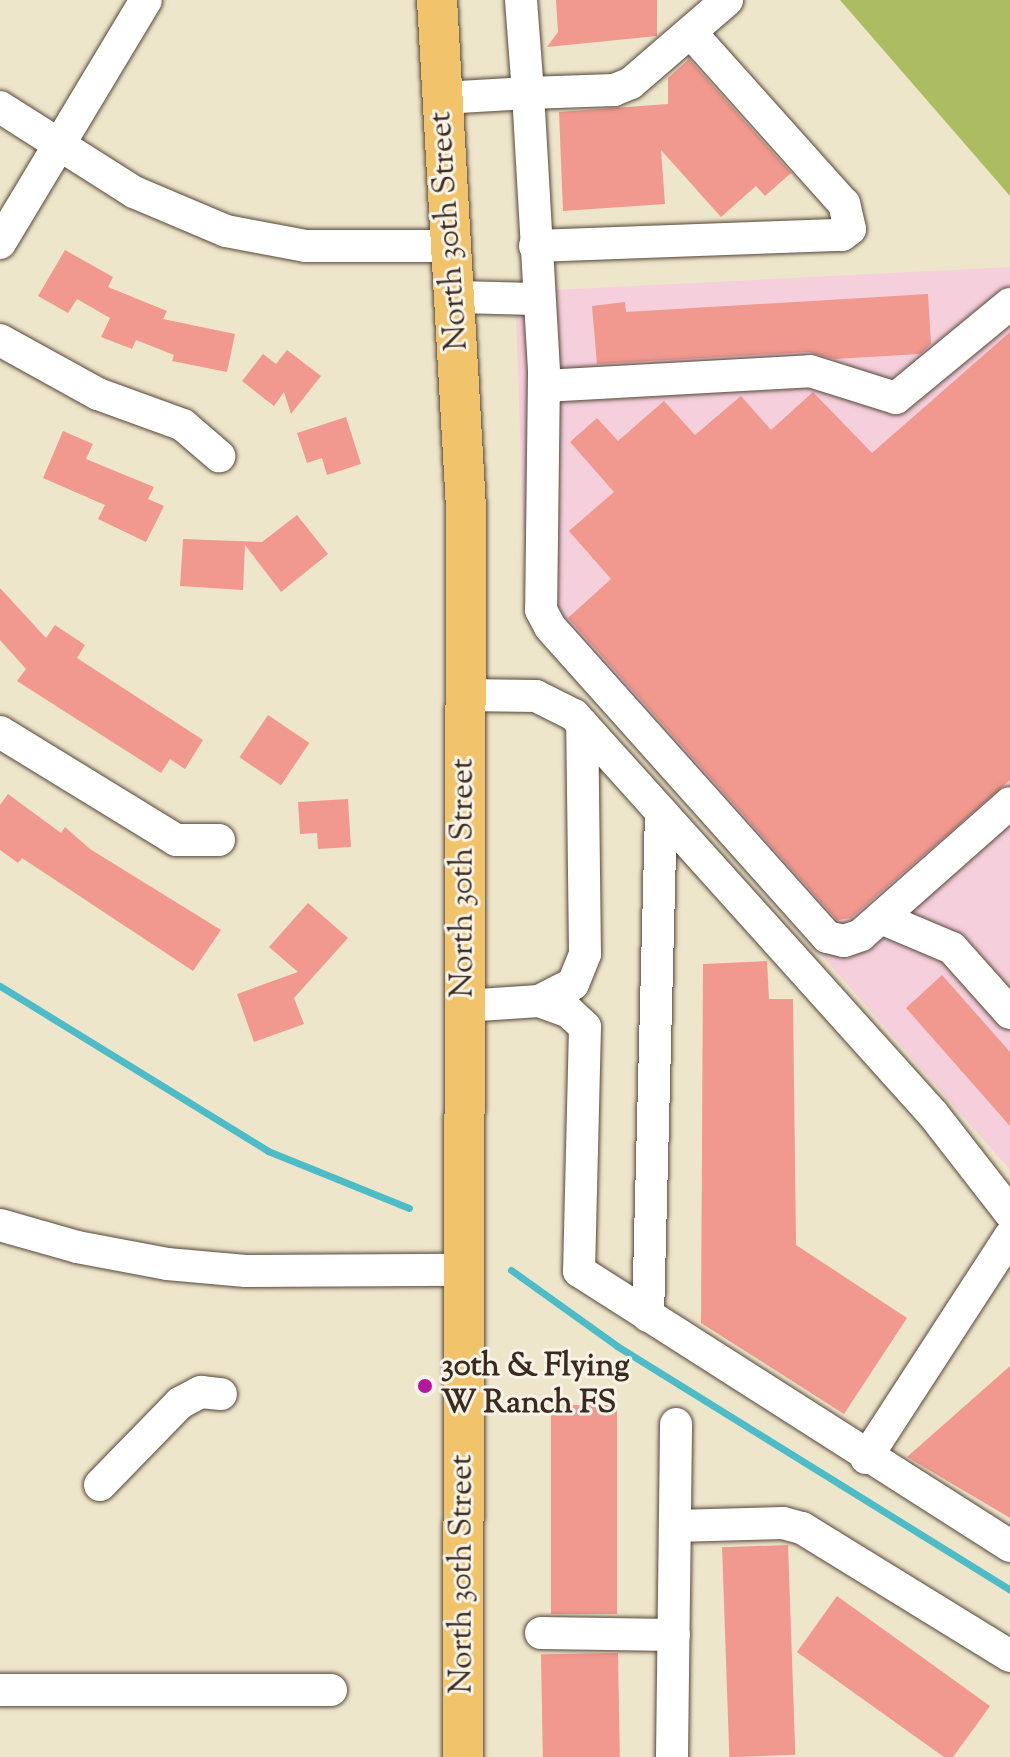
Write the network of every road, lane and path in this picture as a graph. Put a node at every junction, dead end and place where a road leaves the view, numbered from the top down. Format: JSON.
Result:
{"nodes":[{"id":1,"x":146,"y":0,"type":"edge"},
{"id":2,"x":437,"y":0,"type":"edge"},
{"id":3,"x":521,"y":0,"type":"edge"},
{"id":4,"x":727,"y":0,"type":"edge"},
{"id":5,"x":691,"y":33,"type":"junction"},
{"id":6,"x":528,"y":93,"type":"junction"},
{"id":7,"x":442,"y":98,"type":"junction"},
{"id":8,"x":0,"y":107,"type":"edge"},
{"id":9,"x":60,"y":143,"type":"junction"},
{"id":10,"x":0,"y":243,"type":"edge"},
{"id":11,"x":450,"y":246,"type":"junction"},
{"id":12,"x":535,"y":246,"type":"junction"},
{"id":13,"x":455,"y":297,"type":"junction"},
{"id":14,"x":537,"y":299,"type":"junction"},
{"id":15,"x":1010,"y":304,"type":"edge"},
{"id":16,"x":0,"y":340,"type":"edge"},
{"id":17,"x":544,"y":386,"type":"junction"},
{"id":18,"x":219,"y":456,"type":"dead end"},
{"id":19,"x":465,"y":695,"type":"junction"},
{"id":20,"x":582,"y":724,"type":"junction"},
{"id":21,"x":0,"y":732,"type":"edge"},
{"id":22,"x":1010,"y":803,"type":"edge"},
{"id":23,"x":661,"y":812,"type":"junction"},
{"id":24,"x":219,"y":840,"type":"dead end"},
{"id":25,"x":881,"y":918,"type":"junction"},
{"id":26,"x":539,"y":1001,"type":"junction"},
{"id":27,"x":464,"y":1006,"type":"junction"},
{"id":28,"x":1010,"y":1013,"type":"edge"},
{"id":29,"x":1010,"y":1213,"type":"edge"},
{"id":30,"x":0,"y":1225,"type":"edge"},
{"id":31,"x":1010,"y":1236,"type":"edge"},
{"id":32,"x":463,"y":1270,"type":"junction"},
{"id":33,"x":648,"y":1316,"type":"junction"},
{"id":34,"x":221,"y":1394,"type":"dead end"},
{"id":35,"x":676,"y":1424,"type":"dead end"},
{"id":36,"x":866,"y":1458,"type":"junction"},
{"id":37,"x":100,"y":1485,"type":"dead end"},
{"id":38,"x":676,"y":1526,"type":"junction"},
{"id":39,"x":1010,"y":1546,"type":"edge"},
{"id":40,"x":541,"y":1633,"type":"dead end"},
{"id":41,"x":674,"y":1635,"type":"junction"},
{"id":42,"x":1010,"y":1656,"type":"edge"},
{"id":43,"x":0,"y":1690,"type":"edge"},
{"id":44,"x":331,"y":1690,"type":"dead end"},
{"id":45,"x":463,"y":1757,"type":"edge"},
{"id":46,"x":672,"y":1757,"type":"edge"}],
"edges":[{"from":1,"to":9,"type":"street"},
{"from":2,"to":7,"type":"main road","name":"North 30th Street"},
{"from":3,"to":6,"type":"street"},
{"from":4,"to":5,"type":"street"},
{"from":5,"to":6,"type":"street"},
{"from":5,"to":12,"type":"street"},
{"from":6,"to":7,"type":"street"},
{"from":6,"to":12,"type":"street"},
{"from":7,"to":11,"type":"main road","name":"North 30th Street"},
{"from":8,"to":9,"type":"street"},
{"from":9,"to":10,"type":"street"},
{"from":9,"to":11,"type":"street"},
{"from":11,"to":13,"type":"main road","name":"North 30th Street"},
{"from":12,"to":14,"type":"street"},
{"from":13,"to":14,"type":"street"},
{"from":13,"to":19,"type":"main road","name":"North 30th Street"},
{"from":14,"to":17,"type":"street"},
{"from":15,"to":17,"type":"street"},
{"from":16,"to":18,"type":"street"},
{"from":17,"to":25,"type":"street"},
{"from":19,"to":20,"type":"street"},
{"from":19,"to":27,"type":"main road","name":"North 30th Street"},
{"from":20,"to":23,"type":"street"},
{"from":20,"to":26,"type":"street"},
{"from":21,"to":24,"type":"street"},
{"from":22,"to":25,"type":"street"},
{"from":23,"to":29,"type":"street"},
{"from":23,"to":33,"type":"street"},
{"from":25,"to":28,"type":"street"},
{"from":26,"to":27,"type":"street"},
{"from":26,"to":33,"type":"street"},
{"from":27,"to":32,"type":"main road","name":"North 30th Street"},
{"from":30,"to":32,"type":"street"},
{"from":31,"to":36,"type":"street"},
{"from":32,"to":45,"type":"main road","name":"North 30th Street"},
{"from":33,"to":36,"type":"street"},
{"from":34,"to":37,"type":"street"},
{"from":35,"to":38,"type":"street"},
{"from":36,"to":39,"type":"street"},
{"from":38,"to":41,"type":"street"},
{"from":38,"to":42,"type":"street"},
{"from":40,"to":41,"type":"street"},
{"from":41,"to":46,"type":"street"},
{"from":43,"to":44,"type":"street"}]}
